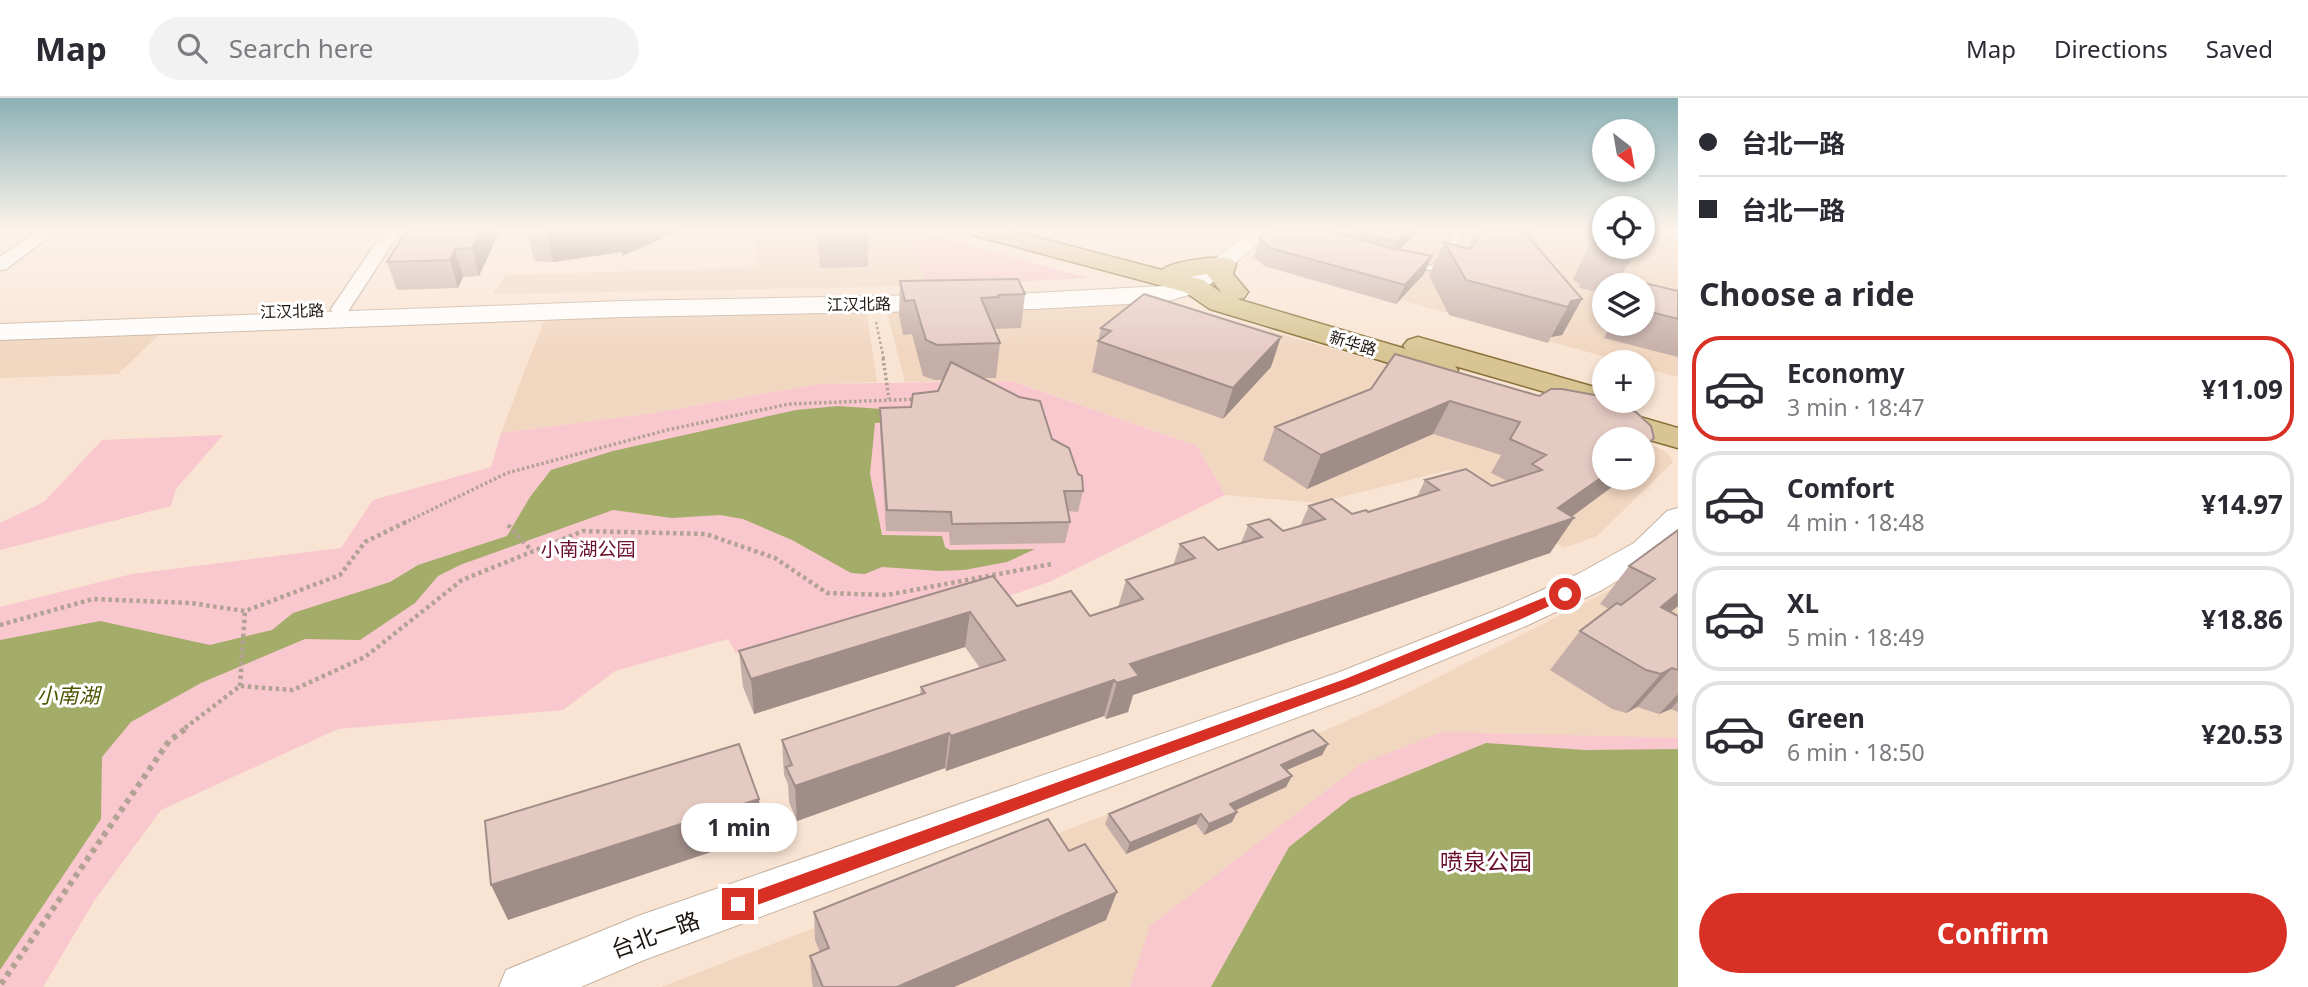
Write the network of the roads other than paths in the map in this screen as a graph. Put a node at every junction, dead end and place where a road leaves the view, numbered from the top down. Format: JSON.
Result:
{"nodes":[{"id":1,"x":365,"y":271,"type":"edge"},
{"id":2,"x":1126,"y":271,"type":"edge"},
{"id":3,"x":1135,"y":271,"type":"edge"},
{"id":4,"x":1201,"y":271,"type":"edge"},
{"id":5,"x":1219,"y":271,"type":"edge"},
{"id":6,"x":1167,"y":283,"type":"junction"},
{"id":7,"x":1227,"y":298,"type":"junction"},
{"id":8,"x":340,"y":309,"type":"junction"},
{"id":9,"x":0,"y":322,"type":"edge"},
{"id":10,"x":0,"y":332,"type":"edge"},
{"id":11,"x":1592,"y":396,"type":"edge"},
{"id":12,"x":1651,"y":413,"type":"edge"},
{"id":13,"x":1678,"y":421,"type":"edge"},
{"id":14,"x":1678,"y":438,"type":"edge"},
{"id":15,"x":1678,"y":518,"type":"edge"},
{"id":16,"x":523,"y":987,"type":"edge"}],
"edges":[{"from":1,"to":8,"type":"street"},
{"from":2,"to":6,"type":"main road","name":"新华路"},
{"from":3,"to":6,"type":"main road","name":"新华路"},
{"from":4,"to":6,"type":"main road"},
{"from":5,"to":7,"type":"main road"},
{"from":6,"to":7,"type":"main road","name":"新华路"},
{"from":6,"to":8,"type":"main road","name":"江汉北路"},
{"from":6,"to":10,"type":"main road","name":"江汉北路"},
{"from":7,"to":11,"type":"main road","name":"新华路"},
{"from":7,"to":14,"type":"main road","name":"新华路"},
{"from":8,"to":9,"type":"main road","name":"江汉北路"},
{"from":12,"to":13,"type":"main road","name":"新华路"},
{"from":15,"to":16,"type":"street","name":"台北一路"}]}
